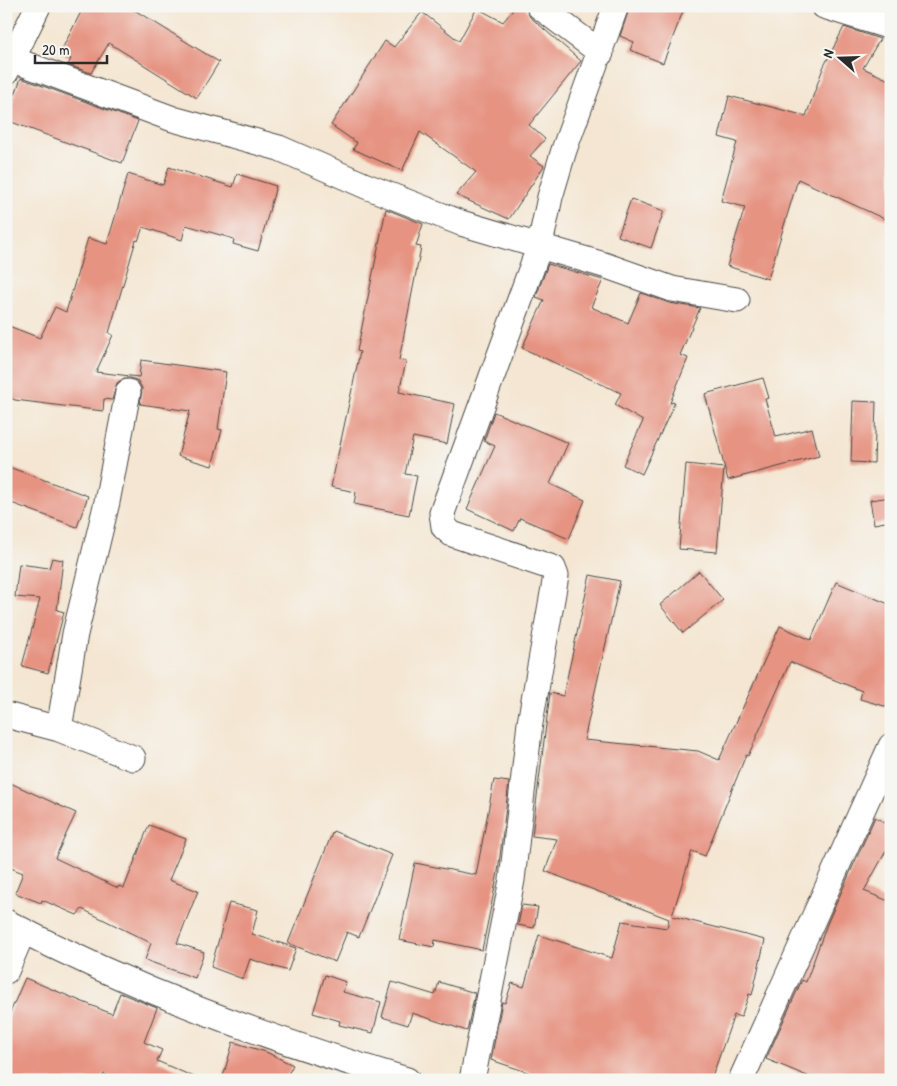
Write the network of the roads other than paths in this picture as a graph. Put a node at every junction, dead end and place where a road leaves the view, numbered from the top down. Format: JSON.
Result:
{"nodes":[{"id":1,"x":38,"y":6,"type":"edge"},
{"id":2,"x":539,"y":6,"type":"edge"},
{"id":3,"x":616,"y":6,"type":"edge"},
{"id":4,"x":824,"y":6,"type":"edge"},
{"id":5,"x":891,"y":27,"type":"edge"},
{"id":6,"x":601,"y":53,"type":"junction"},
{"id":7,"x":8,"y":63,"type":"edge"},
{"id":8,"x":540,"y":245,"type":"junction"},
{"id":9,"x":736,"y":300,"type":"dead end"},
{"id":10,"x":128,"y":392,"type":"dead end"},
{"id":11,"x":6,"y":716,"type":"edge"},
{"id":12,"x":59,"y":729,"type":"junction"},
{"id":13,"x":891,"y":746,"type":"edge"},
{"id":14,"x":133,"y":758,"type":"dead end"},
{"id":15,"x":14,"y":926,"type":"edge"},
{"id":16,"x":6,"y":971,"type":"edge"},
{"id":17,"x":407,"y":1080,"type":"edge"},
{"id":18,"x":472,"y":1080,"type":"edge"},
{"id":19,"x":741,"y":1080,"type":"edge"}],
"edges":[{"from":1,"to":7,"type":"street"},
{"from":2,"to":6,"type":"street"},
{"from":3,"to":6,"type":"street"},
{"from":4,"to":5,"type":"street"},
{"from":6,"to":8,"type":"street"},
{"from":7,"to":8,"type":"street"},
{"from":8,"to":9,"type":"street"},
{"from":8,"to":18,"type":"street"},
{"from":10,"to":12,"type":"street"},
{"from":11,"to":12,"type":"street"},
{"from":12,"to":14,"type":"street"},
{"from":13,"to":19,"type":"street"},
{"from":15,"to":16,"type":"street"},
{"from":15,"to":17,"type":"street"}]}
